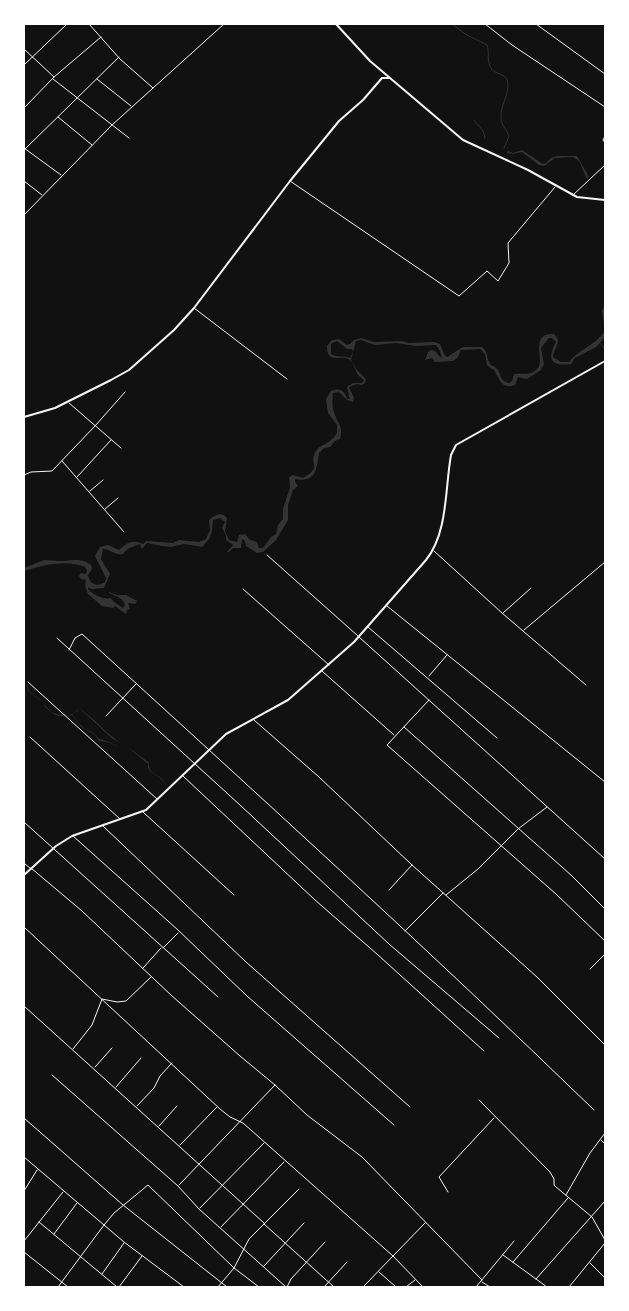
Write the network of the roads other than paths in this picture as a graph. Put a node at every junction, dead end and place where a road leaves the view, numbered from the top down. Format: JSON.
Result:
{"nodes":[{"id":1,"x":67,"y":24,"type":"edge"},
{"id":2,"x":89,"y":24,"type":"edge"},
{"id":3,"x":224,"y":24,"type":"edge"},
{"id":4,"x":336,"y":24,"type":"edge"},
{"id":5,"x":485,"y":24,"type":"edge"},
{"id":6,"x":536,"y":24,"type":"edge"},
{"id":7,"x":101,"y":37,"type":"junction"},
{"id":8,"x":24,"y":49,"type":"edge"},
{"id":9,"x":32,"y":56,"type":"junction"},
{"id":10,"x":119,"y":58,"type":"junction"},
{"id":11,"x":24,"y":65,"type":"edge"},
{"id":12,"x":381,"y":70,"type":"junction"},
{"id":13,"x":605,"y":74,"type":"edge"},
{"id":14,"x":53,"y":78,"type":"junction"},
{"id":15,"x":382,"y":78,"type":"junction"},
{"id":16,"x":391,"y":78,"type":"junction"},
{"id":17,"x":96,"y":79,"type":"junction"},
{"id":18,"x":153,"y":88,"type":"junction"},
{"id":19,"x":77,"y":98,"type":"junction"},
{"id":20,"x":132,"y":107,"type":"junction"},
{"id":21,"x":605,"y":107,"type":"edge"},
{"id":22,"x":24,"y":108,"type":"edge"},
{"id":23,"x":57,"y":116,"type":"junction"},
{"id":24,"x":112,"y":125,"type":"junction"},
{"id":25,"x":605,"y":136,"type":"edge"},
{"id":26,"x":129,"y":138,"type":"dead end"},
{"id":27,"x":605,"y":143,"type":"edge"},
{"id":28,"x":92,"y":145,"type":"junction"},
{"id":29,"x":24,"y":149,"type":"edge"},
{"id":30,"x":605,"y":165,"type":"edge"},
{"id":31,"x":61,"y":175,"type":"junction"},
{"id":32,"x":24,"y":181,"type":"edge"},
{"id":33,"x":290,"y":181,"type":"junction"},
{"id":34,"x":556,"y":186,"type":"junction"},
{"id":35,"x":573,"y":195,"type":"junction"},
{"id":36,"x":42,"y":196,"type":"junction"},
{"id":37,"x":605,"y":200,"type":"edge"},
{"id":38,"x":24,"y":215,"type":"edge"},
{"id":39,"x":194,"y":308,"type":"junction"},
{"id":40,"x":605,"y":361,"type":"edge"},
{"id":41,"x":287,"y":378,"type":"dead end"},
{"id":42,"x":125,"y":392,"type":"dead end"},
{"id":43,"x":68,"y":402,"type":"junction"},
{"id":44,"x":24,"y":417,"type":"edge"},
{"id":45,"x":95,"y":426,"type":"junction"},
{"id":46,"x":111,"y":440,"type":"junction"},
{"id":47,"x":121,"y":448,"type":"dead end"},
{"id":48,"x":62,"y":461,"type":"junction"},
{"id":49,"x":24,"y":476,"type":"edge"},
{"id":50,"x":76,"y":477,"type":"junction"},
{"id":51,"x":103,"y":480,"type":"dead end"},
{"id":52,"x":89,"y":492,"type":"junction"},
{"id":53,"x":118,"y":498,"type":"dead end"},
{"id":54,"x":105,"y":510,"type":"junction"},
{"id":55,"x":124,"y":532,"type":"dead end"},
{"id":56,"x":433,"y":550,"type":"junction"},
{"id":57,"x":267,"y":555,"type":"dead end"},
{"id":58,"x":605,"y":562,"type":"edge"},
{"id":59,"x":531,"y":588,"type":"dead end"},
{"id":60,"x":243,"y":589,"type":"dead end"},
{"id":61,"x":386,"y":605,"type":"junction"},
{"id":62,"x":502,"y":613,"type":"junction"},
{"id":63,"x":368,"y":626,"type":"junction"},
{"id":64,"x":523,"y":631,"type":"junction"},
{"id":65,"x":359,"y":636,"type":"junction"},
{"id":66,"x":57,"y":638,"type":"dead end"},
{"id":67,"x":70,"y":650,"type":"junction"},
{"id":68,"x":448,"y":654,"type":"junction"},
{"id":69,"x":328,"y":665,"type":"junction"},
{"id":70,"x":322,"y":670,"type":"junction"},
{"id":71,"x":428,"y":677,"type":"junction"},
{"id":72,"x":28,"y":682,"type":"dead end"},
{"id":73,"x":136,"y":684,"type":"junction"},
{"id":74,"x":586,"y":685,"type":"dead end"},
{"id":75,"x":123,"y":698,"type":"junction"},
{"id":76,"x":429,"y":700,"type":"junction"},
{"id":77,"x":106,"y":716,"type":"dead end"},
{"id":78,"x":253,"y":720,"type":"junction"},
{"id":79,"x":404,"y":727,"type":"junction"},
{"id":80,"x":395,"y":736,"type":"junction"},
{"id":81,"x":30,"y":737,"type":"dead end"},
{"id":82,"x":497,"y":738,"type":"dead end"},
{"id":83,"x":210,"y":750,"type":"junction"},
{"id":84,"x":195,"y":764,"type":"junction"},
{"id":85,"x":183,"y":776,"type":"junction"},
{"id":86,"x":605,"y":782,"type":"edge"},
{"id":87,"x":158,"y":800,"type":"junction"},
{"id":88,"x":547,"y":807,"type":"junction"},
{"id":89,"x":143,"y":812,"type":"junction"},
{"id":90,"x":121,"y":820,"type":"junction"},
{"id":91,"x":24,"y":822,"type":"edge"},
{"id":92,"x":102,"y":826,"type":"junction"},
{"id":93,"x":518,"y":829,"type":"junction"},
{"id":94,"x":72,"y":836,"type":"junction"},
{"id":95,"x":501,"y":845,"type":"junction"},
{"id":96,"x":53,"y":848,"type":"junction"},
{"id":97,"x":605,"y":858,"type":"edge"},
{"id":98,"x":24,"y":862,"type":"edge"},
{"id":99,"x":412,"y":865,"type":"junction"},
{"id":100,"x":31,"y":868,"type":"junction"},
{"id":101,"x":24,"y":875,"type":"edge"},
{"id":102,"x":389,"y":890,"type":"dead end"},
{"id":103,"x":443,"y":893,"type":"junction"},
{"id":104,"x":234,"y":895,"type":"dead end"},
{"id":105,"x":446,"y":895,"type":"junction"},
{"id":106,"x":605,"y":909,"type":"edge"},
{"id":107,"x":24,"y":928,"type":"edge"},
{"id":108,"x":179,"y":932,"type":"junction"},
{"id":109,"x":405,"y":932,"type":"junction"},
{"id":110,"x":605,"y":941,"type":"edge"},
{"id":111,"x":162,"y":948,"type":"junction"},
{"id":112,"x":605,"y":954,"type":"edge"},
{"id":113,"x":143,"y":968,"type":"junction"},
{"id":114,"x":590,"y":970,"type":"dead end"},
{"id":115,"x":152,"y":977,"type":"junction"},
{"id":116,"x":218,"y":997,"type":"dead end"},
{"id":117,"x":102,"y":999,"type":"junction"},
{"id":118,"x":24,"y":1006,"type":"edge"},
{"id":119,"x":499,"y":1038,"type":"dead end"},
{"id":120,"x":605,"y":1045,"type":"edge"},
{"id":121,"x":112,"y":1048,"type":"dead end"},
{"id":122,"x":73,"y":1049,"type":"junction"},
{"id":123,"x":484,"y":1051,"type":"dead end"},
{"id":124,"x":141,"y":1058,"type":"dead end"},
{"id":125,"x":172,"y":1063,"type":"junction"},
{"id":126,"x":94,"y":1068,"type":"junction"},
{"id":127,"x":52,"y":1075,"type":"dead end"},
{"id":128,"x":275,"y":1085,"type":"junction"},
{"id":129,"x":116,"y":1088,"type":"junction"},
{"id":130,"x":479,"y":1100,"type":"dead end"},
{"id":131,"x":136,"y":1106,"type":"junction"},
{"id":132,"x":177,"y":1106,"type":"dead end"},
{"id":133,"x":218,"y":1106,"type":"junction"},
{"id":134,"x":410,"y":1107,"type":"dead end"},
{"id":135,"x":594,"y":1110,"type":"dead end"},
{"id":136,"x":495,"y":1117,"type":"junction"},
{"id":137,"x":24,"y":1118,"type":"edge"},
{"id":138,"x":240,"y":1122,"type":"junction"},
{"id":139,"x":394,"y":1125,"type":"dead end"},
{"id":140,"x":158,"y":1126,"type":"junction"},
{"id":141,"x":605,"y":1133,"type":"edge"},
{"id":142,"x":600,"y":1140,"type":"junction"},
{"id":143,"x":264,"y":1142,"type":"junction"},
{"id":144,"x":605,"y":1144,"type":"edge"},
{"id":145,"x":179,"y":1146,"type":"junction"},
{"id":146,"x":24,"y":1158,"type":"edge"},
{"id":147,"x":285,"y":1161,"type":"junction"},
{"id":148,"x":200,"y":1165,"type":"junction"},
{"id":149,"x":37,"y":1169,"type":"junction"},
{"id":150,"x":222,"y":1184,"type":"junction"},
{"id":151,"x":178,"y":1186,"type":"junction"},
{"id":152,"x":299,"y":1189,"type":"dead end"},
{"id":153,"x":24,"y":1191,"type":"edge"},
{"id":154,"x":64,"y":1192,"type":"junction"},
{"id":155,"x":448,"y":1192,"type":"dead end"},
{"id":156,"x":567,"y":1197,"type":"junction"},
{"id":157,"x":605,"y":1201,"type":"edge"},
{"id":158,"x":77,"y":1202,"type":"junction"},
{"id":159,"x":243,"y":1204,"type":"junction"},
{"id":160,"x":123,"y":1205,"type":"junction"},
{"id":161,"x":200,"y":1209,"type":"junction"},
{"id":162,"x":592,"y":1217,"type":"junction"},
{"id":163,"x":39,"y":1222,"type":"junction"},
{"id":164,"x":264,"y":1223,"type":"junction"},
{"id":165,"x":304,"y":1223,"type":"dead end"},
{"id":166,"x":425,"y":1223,"type":"junction"},
{"id":167,"x":104,"y":1224,"type":"junction"},
{"id":168,"x":220,"y":1228,"type":"junction"},
{"id":169,"x":53,"y":1234,"type":"junction"},
{"id":170,"x":24,"y":1240,"type":"edge"},
{"id":171,"x":514,"y":1241,"type":"dead end"},
{"id":172,"x":124,"y":1242,"type":"junction"},
{"id":173,"x":325,"y":1242,"type":"dead end"},
{"id":174,"x":605,"y":1242,"type":"edge"},
{"id":175,"x":285,"y":1243,"type":"junction"},
{"id":176,"x":243,"y":1248,"type":"junction"},
{"id":177,"x":24,"y":1252,"type":"edge"},
{"id":178,"x":503,"y":1255,"type":"junction"},
{"id":179,"x":142,"y":1256,"type":"junction"},
{"id":180,"x":393,"y":1256,"type":"junction"},
{"id":181,"x":81,"y":1258,"type":"junction"},
{"id":182,"x":306,"y":1262,"type":"junction"},
{"id":183,"x":347,"y":1262,"type":"dead end"},
{"id":184,"x":514,"y":1262,"type":"junction"},
{"id":185,"x":590,"y":1262,"type":"junction"},
{"id":186,"x":263,"y":1266,"type":"junction"},
{"id":187,"x":234,"y":1268,"type":"junction"},
{"id":188,"x":379,"y":1271,"type":"junction"},
{"id":189,"x":101,"y":1275,"type":"junction"},
{"id":190,"x":605,"y":1278,"type":"edge"},
{"id":191,"x":416,"y":1279,"type":"junction"},
{"id":192,"x":536,"y":1279,"type":"junction"},
{"id":193,"x":482,"y":1281,"type":"junction"},
{"id":194,"x":222,"y":1282,"type":"junction"},
{"id":195,"x":328,"y":1282,"type":"junction"},
{"id":196,"x":62,"y":1283,"type":"junction"},
{"id":197,"x":58,"y":1287,"type":"edge"},
{"id":198,"x":68,"y":1287,"type":"edge"},
{"id":199,"x":118,"y":1287,"type":"edge"},
{"id":200,"x":184,"y":1287,"type":"edge"},
{"id":201,"x":218,"y":1287,"type":"edge"},
{"id":202,"x":227,"y":1287,"type":"edge"},
{"id":203,"x":259,"y":1287,"type":"edge"},
{"id":204,"x":286,"y":1287,"type":"edge"},
{"id":205,"x":324,"y":1287,"type":"edge"},
{"id":206,"x":334,"y":1287,"type":"edge"},
{"id":207,"x":363,"y":1287,"type":"edge"},
{"id":208,"x":396,"y":1287,"type":"edge"},
{"id":209,"x":406,"y":1287,"type":"edge"},
{"id":210,"x":424,"y":1287,"type":"edge"},
{"id":211,"x":476,"y":1287,"type":"edge"},
{"id":212,"x":490,"y":1287,"type":"edge"},
{"id":213,"x":548,"y":1287,"type":"edge"},
{"id":214,"x":569,"y":1287,"type":"edge"}],
"edges":[{"from":1,"to":9,"type":"street"},
{"from":2,"to":7,"type":"street"},
{"from":3,"to":18,"type":"street"},
{"from":4,"to":12,"type":"main road"},
{"from":5,"to":21,"type":"street"},
{"from":6,"to":13,"type":"street"},
{"from":7,"to":10,"type":"street"},
{"from":7,"to":14,"type":"street"},
{"from":8,"to":9,"type":"street"},
{"from":9,"to":11,"type":"street"},
{"from":9,"to":14,"type":"street"},
{"from":10,"to":17,"type":"street"},
{"from":10,"to":18,"type":"street"},
{"from":12,"to":15,"type":"main road"},
{"from":12,"to":16,"type":"main road"},
{"from":14,"to":19,"type":"street"},
{"from":14,"to":22,"type":"street"},
{"from":15,"to":16,"type":"main road"},
{"from":15,"to":33,"type":"main road"},
{"from":16,"to":34,"type":"main road"},
{"from":17,"to":19,"type":"street"},
{"from":17,"to":20,"type":"street"},
{"from":18,"to":20,"type":"street"},
{"from":19,"to":23,"type":"street"},
{"from":19,"to":24,"type":"street"},
{"from":20,"to":24,"type":"street"},
{"from":23,"to":28,"type":"street"},
{"from":23,"to":29,"type":"street"},
{"from":24,"to":26,"type":"street"},
{"from":24,"to":28,"type":"street"},
{"from":25,"to":27,"type":"street"},
{"from":28,"to":31,"type":"street"},
{"from":29,"to":31,"type":"street"},
{"from":30,"to":35,"type":"street"},
{"from":31,"to":36,"type":"street"},
{"from":32,"to":36,"type":"street"},
{"from":33,"to":34,"type":"street"},
{"from":33,"to":39,"type":"main road"},
{"from":34,"to":35,"type":"main road"},
{"from":35,"to":37,"type":"main road"},
{"from":36,"to":38,"type":"street"},
{"from":39,"to":41,"type":"street"},
{"from":39,"to":43,"type":"main road"},
{"from":40,"to":56,"type":"main road"},
{"from":42,"to":45,"type":"street"},
{"from":43,"to":44,"type":"main road"},
{"from":43,"to":45,"type":"street"},
{"from":45,"to":46,"type":"street"},
{"from":45,"to":48,"type":"street"},
{"from":46,"to":47,"type":"street"},
{"from":46,"to":50,"type":"street"},
{"from":48,"to":49,"type":"street"},
{"from":48,"to":50,"type":"street"},
{"from":50,"to":52,"type":"street"},
{"from":51,"to":52,"type":"street"},
{"from":52,"to":54,"type":"street"},
{"from":53,"to":54,"type":"street"},
{"from":54,"to":55,"type":"street"},
{"from":56,"to":61,"type":"main road"},
{"from":56,"to":62,"type":"street"},
{"from":57,"to":65,"type":"street"},
{"from":58,"to":64,"type":"street"},
{"from":59,"to":62,"type":"street"},
{"from":60,"to":69,"type":"street"},
{"from":61,"to":63,"type":"main road"},
{"from":61,"to":68,"type":"street"},
{"from":62,"to":64,"type":"street"},
{"from":63,"to":65,"type":"main road"},
{"from":63,"to":71,"type":"street"},
{"from":64,"to":74,"type":"street"},
{"from":65,"to":69,"type":"main road"},
{"from":65,"to":76,"type":"street"},
{"from":66,"to":67,"type":"street"},
{"from":67,"to":73,"type":"street"},
{"from":67,"to":75,"type":"street"},
{"from":68,"to":71,"type":"street"},
{"from":68,"to":86,"type":"street"},
{"from":69,"to":70,"type":"main road"},
{"from":70,"to":78,"type":"main road"},
{"from":70,"to":80,"type":"street"},
{"from":71,"to":82,"type":"street"},
{"from":72,"to":87,"type":"street"},
{"from":73,"to":75,"type":"street"},
{"from":73,"to":83,"type":"street"},
{"from":75,"to":77,"type":"street"},
{"from":75,"to":84,"type":"street"},
{"from":76,"to":79,"type":"street"},
{"from":76,"to":88,"type":"street"},
{"from":78,"to":83,"type":"main road"},
{"from":78,"to":99,"type":"street"},
{"from":79,"to":80,"type":"street"},
{"from":79,"to":93,"type":"street"},
{"from":80,"to":95,"type":"street"},
{"from":81,"to":90,"type":"street"},
{"from":83,"to":84,"type":"main road"},
{"from":83,"to":109,"type":"street"},
{"from":84,"to":85,"type":"main road"},
{"from":84,"to":119,"type":"street"},
{"from":85,"to":87,"type":"main road"},
{"from":85,"to":123,"type":"street"},
{"from":87,"to":89,"type":"main road"},
{"from":88,"to":93,"type":"street"},
{"from":88,"to":97,"type":"street"},
{"from":89,"to":90,"type":"main road"},
{"from":89,"to":104,"type":"street"},
{"from":90,"to":92,"type":"main road"},
{"from":91,"to":96,"type":"street"},
{"from":92,"to":94,"type":"main road"},
{"from":92,"to":134,"type":"street"},
{"from":93,"to":95,"type":"street"},
{"from":93,"to":106,"type":"street"},
{"from":94,"to":96,"type":"main road"},
{"from":94,"to":108,"type":"street"},
{"from":95,"to":105,"type":"street"},
{"from":95,"to":110,"type":"street"},
{"from":96,"to":100,"type":"main road"},
{"from":96,"to":111,"type":"street"},
{"from":98,"to":100,"type":"street"},
{"from":99,"to":102,"type":"street"},
{"from":99,"to":103,"type":"street"},
{"from":100,"to":101,"type":"main road"},
{"from":100,"to":113,"type":"street"},
{"from":103,"to":105,"type":"street"},
{"from":103,"to":109,"type":"street"},
{"from":105,"to":120,"type":"street"},
{"from":107,"to":117,"type":"street"},
{"from":108,"to":111,"type":"street"},
{"from":108,"to":139,"type":"street"},
{"from":109,"to":135,"type":"street"},
{"from":111,"to":113,"type":"street"},
{"from":111,"to":116,"type":"street"},
{"from":112,"to":114,"type":"street"},
{"from":113,"to":115,"type":"street"},
{"from":115,"to":117,"type":"street"},
{"from":115,"to":128,"type":"street"},
{"from":117,"to":122,"type":"street"},
{"from":117,"to":125,"type":"street"},
{"from":118,"to":122,"type":"street"},
{"from":121,"to":126,"type":"street"},
{"from":122,"to":126,"type":"street"},
{"from":124,"to":129,"type":"street"},
{"from":125,"to":131,"type":"street"},
{"from":125,"to":133,"type":"street"},
{"from":126,"to":129,"type":"street"},
{"from":127,"to":151,"type":"street"},
{"from":128,"to":138,"type":"street"},
{"from":128,"to":166,"type":"street"},
{"from":129,"to":131,"type":"street"},
{"from":130,"to":136,"type":"street"},
{"from":131,"to":140,"type":"street"},
{"from":132,"to":140,"type":"street"},
{"from":133,"to":138,"type":"street"},
{"from":133,"to":145,"type":"street"},
{"from":136,"to":155,"type":"street"},
{"from":136,"to":156,"type":"street"},
{"from":137,"to":160,"type":"street"},
{"from":138,"to":143,"type":"street"},
{"from":138,"to":148,"type":"street"},
{"from":140,"to":145,"type":"street"},
{"from":141,"to":142,"type":"street"},
{"from":142,"to":144,"type":"street"},
{"from":142,"to":156,"type":"street"},
{"from":143,"to":147,"type":"street"},
{"from":143,"to":150,"type":"street"},
{"from":145,"to":148,"type":"street"},
{"from":146,"to":149,"type":"street"},
{"from":147,"to":159,"type":"street"},
{"from":147,"to":180,"type":"street"},
{"from":148,"to":150,"type":"street"},
{"from":148,"to":151,"type":"street"},
{"from":149,"to":153,"type":"street"},
{"from":149,"to":154,"type":"street"},
{"from":150,"to":159,"type":"street"},
{"from":150,"to":161,"type":"street"},
{"from":151,"to":161,"type":"street"},
{"from":152,"to":164,"type":"street"},
{"from":154,"to":158,"type":"street"},
{"from":154,"to":163,"type":"street"},
{"from":156,"to":162,"type":"street"},
{"from":156,"to":184,"type":"street"},
{"from":157,"to":162,"type":"street"},
{"from":158,"to":167,"type":"street"},
{"from":158,"to":169,"type":"street"},
{"from":159,"to":164,"type":"street"},
{"from":159,"to":168,"type":"street"},
{"from":160,"to":167,"type":"street"},
{"from":160,"to":187,"type":"street"},
{"from":160,"to":194,"type":"street"},
{"from":161,"to":168,"type":"street"},
{"from":162,"to":174,"type":"street"},
{"from":162,"to":192,"type":"street"},
{"from":163,"to":169,"type":"street"},
{"from":163,"to":170,"type":"street"},
{"from":164,"to":175,"type":"street"},
{"from":164,"to":176,"type":"street"},
{"from":165,"to":175,"type":"street"},
{"from":166,"to":180,"type":"street"},
{"from":166,"to":193,"type":"street"},
{"from":167,"to":172,"type":"street"},
{"from":167,"to":181,"type":"street"},
{"from":168,"to":176,"type":"street"},
{"from":169,"to":181,"type":"street"},
{"from":171,"to":178,"type":"street"},
{"from":172,"to":179,"type":"street"},
{"from":172,"to":189,"type":"street"},
{"from":173,"to":182,"type":"street"},
{"from":174,"to":185,"type":"street"},
{"from":175,"to":182,"type":"street"},
{"from":175,"to":186,"type":"street"},
{"from":176,"to":186,"type":"street"},
{"from":176,"to":187,"type":"street"},
{"from":177,"to":196,"type":"street"},
{"from":178,"to":184,"type":"street"},
{"from":178,"to":193,"type":"street"},
{"from":179,"to":199,"type":"street"},
{"from":179,"to":200,"type":"street"},
{"from":180,"to":188,"type":"street"},
{"from":180,"to":191,"type":"street"},
{"from":181,"to":189,"type":"street"},
{"from":181,"to":196,"type":"street"},
{"from":182,"to":195,"type":"street"},
{"from":182,"to":204,"type":"street"},
{"from":183,"to":195,"type":"street"},
{"from":184,"to":192,"type":"street"},
{"from":185,"to":190,"type":"street"},
{"from":185,"to":214,"type":"street"},
{"from":186,"to":204,"type":"street"},
{"from":187,"to":194,"type":"street"},
{"from":187,"to":203,"type":"street"},
{"from":188,"to":207,"type":"street"},
{"from":188,"to":208,"type":"street"},
{"from":189,"to":199,"type":"street"},
{"from":191,"to":209,"type":"street"},
{"from":191,"to":210,"type":"street"},
{"from":192,"to":213,"type":"street"},
{"from":193,"to":211,"type":"street"},
{"from":193,"to":212,"type":"street"},
{"from":194,"to":201,"type":"street"},
{"from":194,"to":202,"type":"street"},
{"from":195,"to":205,"type":"street"},
{"from":195,"to":206,"type":"street"},
{"from":196,"to":197,"type":"street"},
{"from":196,"to":198,"type":"street"}]}
